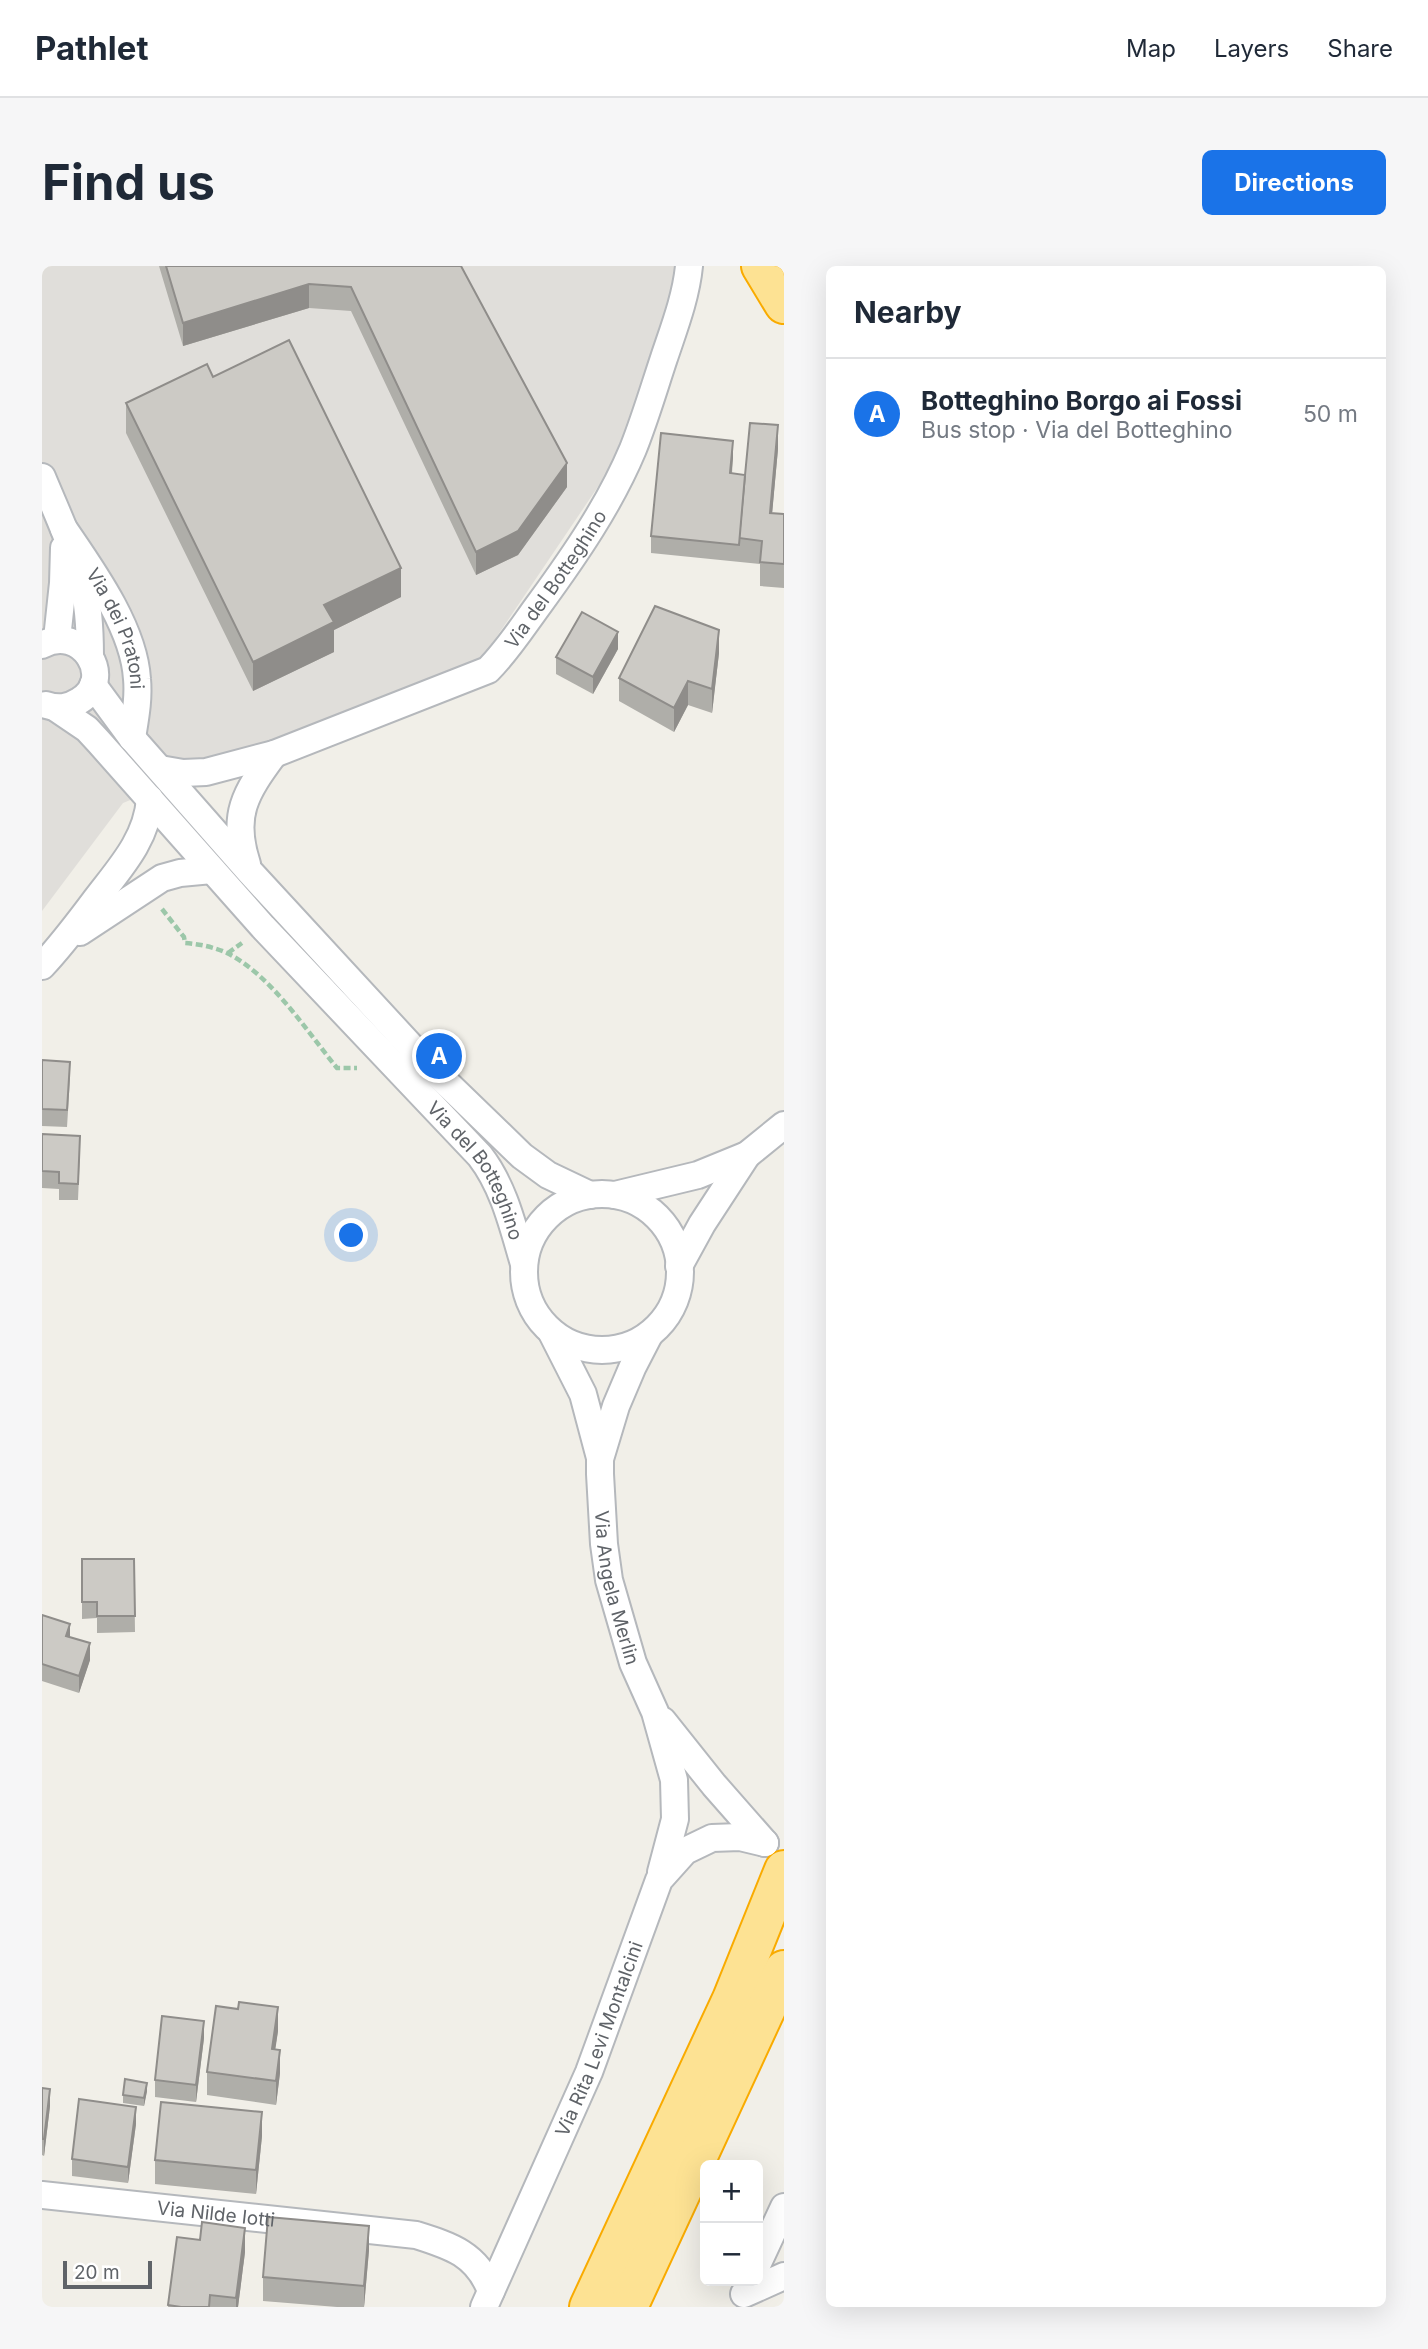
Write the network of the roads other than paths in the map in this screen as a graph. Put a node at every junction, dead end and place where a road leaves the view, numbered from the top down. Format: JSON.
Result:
{"nodes":[{"id":1,"x":689,"y":266,"type":"edge"},
{"id":2,"x":761,"y":266,"type":"edge"},
{"id":3,"x":784,"y":304,"type":"edge"},
{"id":4,"x":42,"y":477,"type":"edge"},
{"id":5,"x":64,"y":528,"type":"junction"},
{"id":6,"x":49,"y":642,"type":"edge"},
{"id":7,"x":90,"y":657,"type":"junction"},
{"id":8,"x":93,"y":685,"type":"junction"},
{"id":9,"x":49,"y":705,"type":"edge"},
{"id":10,"x":132,"y":738,"type":"junction"},
{"id":11,"x":274,"y":754,"type":"junction"},
{"id":12,"x":160,"y":769,"type":"junction"},
{"id":13,"x":150,"y":799,"type":"junction"},
{"id":14,"x":212,"y":870,"type":"junction"},
{"id":15,"x":250,"y":872,"type":"junction"},
{"id":16,"x":61,"y":945,"type":"junction"},
{"id":17,"x":42,"y":966,"type":"edge"},
{"id":18,"x":784,"y":1125,"type":"edge"},
{"id":19,"x":747,"y":1155,"type":"junction"},
{"id":20,"x":602,"y":1195,"type":"junction"},
{"id":21,"x":524,"y":1264,"type":"junction"},
{"id":22,"x":679,"y":1266,"type":"junction"},
{"id":23,"x":552,"y":1333,"type":"junction"},
{"id":24,"x":649,"y":1335,"type":"junction"},
{"id":25,"x":600,"y":1459,"type":"junction"},
{"id":26,"x":655,"y":1712,"type":"junction"},
{"id":27,"x":775,"y":1856,"type":"edge"},
{"id":28,"x":659,"y":1880,"type":"junction"},
{"id":29,"x":781,"y":1969,"type":"edge"},
{"id":30,"x":42,"y":2195,"type":"edge"},
{"id":31,"x":784,"y":2207,"type":"edge"},
{"id":32,"x":763,"y":2252,"type":"edge"},
{"id":33,"x":784,"y":2276,"type":"edge"},
{"id":34,"x":744,"y":2294,"type":"edge"},
{"id":35,"x":487,"y":2299,"type":"edge"},
{"id":36,"x":589,"y":2307,"type":"edge"},
{"id":37,"x":628,"y":2307,"type":"edge"}],
"edges":[{"from":1,"to":11,"type":"street","name":"Via del Botteghino"},
{"from":2,"to":3,"type":"highway"},
{"from":4,"to":5,"type":"street","name":"Via dei Pratoni"},
{"from":5,"to":6,"type":"street","name":"Via dei Pratoni"},
{"from":5,"to":7,"type":"street","name":"Via dei Pratoni"},
{"from":5,"to":10,"type":"street","name":"Via dei Pratoni"},
{"from":6,"to":7,"type":"street","name":"Via dei Pratoni"},
{"from":7,"to":8,"type":"street","name":"Via dei Pratoni"},
{"from":8,"to":9,"type":"street","name":"Via dei Pratoni"},
{"from":8,"to":10,"type":"street","name":"Via del Botteghino"},
{"from":9,"to":13,"type":"street","name":"Via del Botteghino"},
{"from":10,"to":12,"type":"street","name":"Via del Botteghino"},
{"from":11,"to":12,"type":"street","name":"Via del Botteghino"},
{"from":11,"to":15,"type":"street","name":"Via del Botteghino"},
{"from":12,"to":15,"type":"street","name":"Via del Botteghino"},
{"from":13,"to":14,"type":"street","name":"Via del Botteghino"},
{"from":13,"to":16,"type":"street"},
{"from":14,"to":16,"type":"street"},
{"from":14,"to":21,"type":"street","name":"Via del Botteghino"},
{"from":15,"to":20,"type":"street","name":"Via del Botteghino"},
{"from":16,"to":17,"type":"street"},
{"from":18,"to":19,"type":"street","name":"Via del Botteghino"},
{"from":19,"to":20,"type":"street","name":"Via del Botteghino"},
{"from":19,"to":22,"type":"street","name":"Via del Botteghino"},
{"from":20,"to":21,"type":"street","name":"Via del Botteghino"},
{"from":20,"to":22,"type":"street","name":"Via del Botteghino"},
{"from":21,"to":23,"type":"street","name":"Via del Botteghino"},
{"from":22,"to":24,"type":"street","name":"Via del Botteghino"},
{"from":23,"to":24,"type":"street","name":"Via del Botteghino"},
{"from":23,"to":25,"type":"street","name":"Via Angela Merlin"},
{"from":24,"to":25,"type":"street","name":"Via Angela Merlin"},
{"from":25,"to":26,"type":"street","name":"Via Angela Merlin"},
{"from":26,"to":27,"type":"street","name":"Via Angela Merlin"},
{"from":26,"to":28,"type":"street","name":"Via Angela Merlin"},
{"from":27,"to":28,"type":"street","name":"Via Rita Levi Montalcini"},
{"from":27,"to":36,"type":"highway"},
{"from":28,"to":35,"type":"street","name":"Via Rita Levi Montalcini"},
{"from":29,"to":37,"type":"highway"},
{"from":30,"to":35,"type":"street","name":"Via Nilde Iotti"},
{"from":31,"to":32,"type":"street"},
{"from":33,"to":34,"type":"street"}]}
